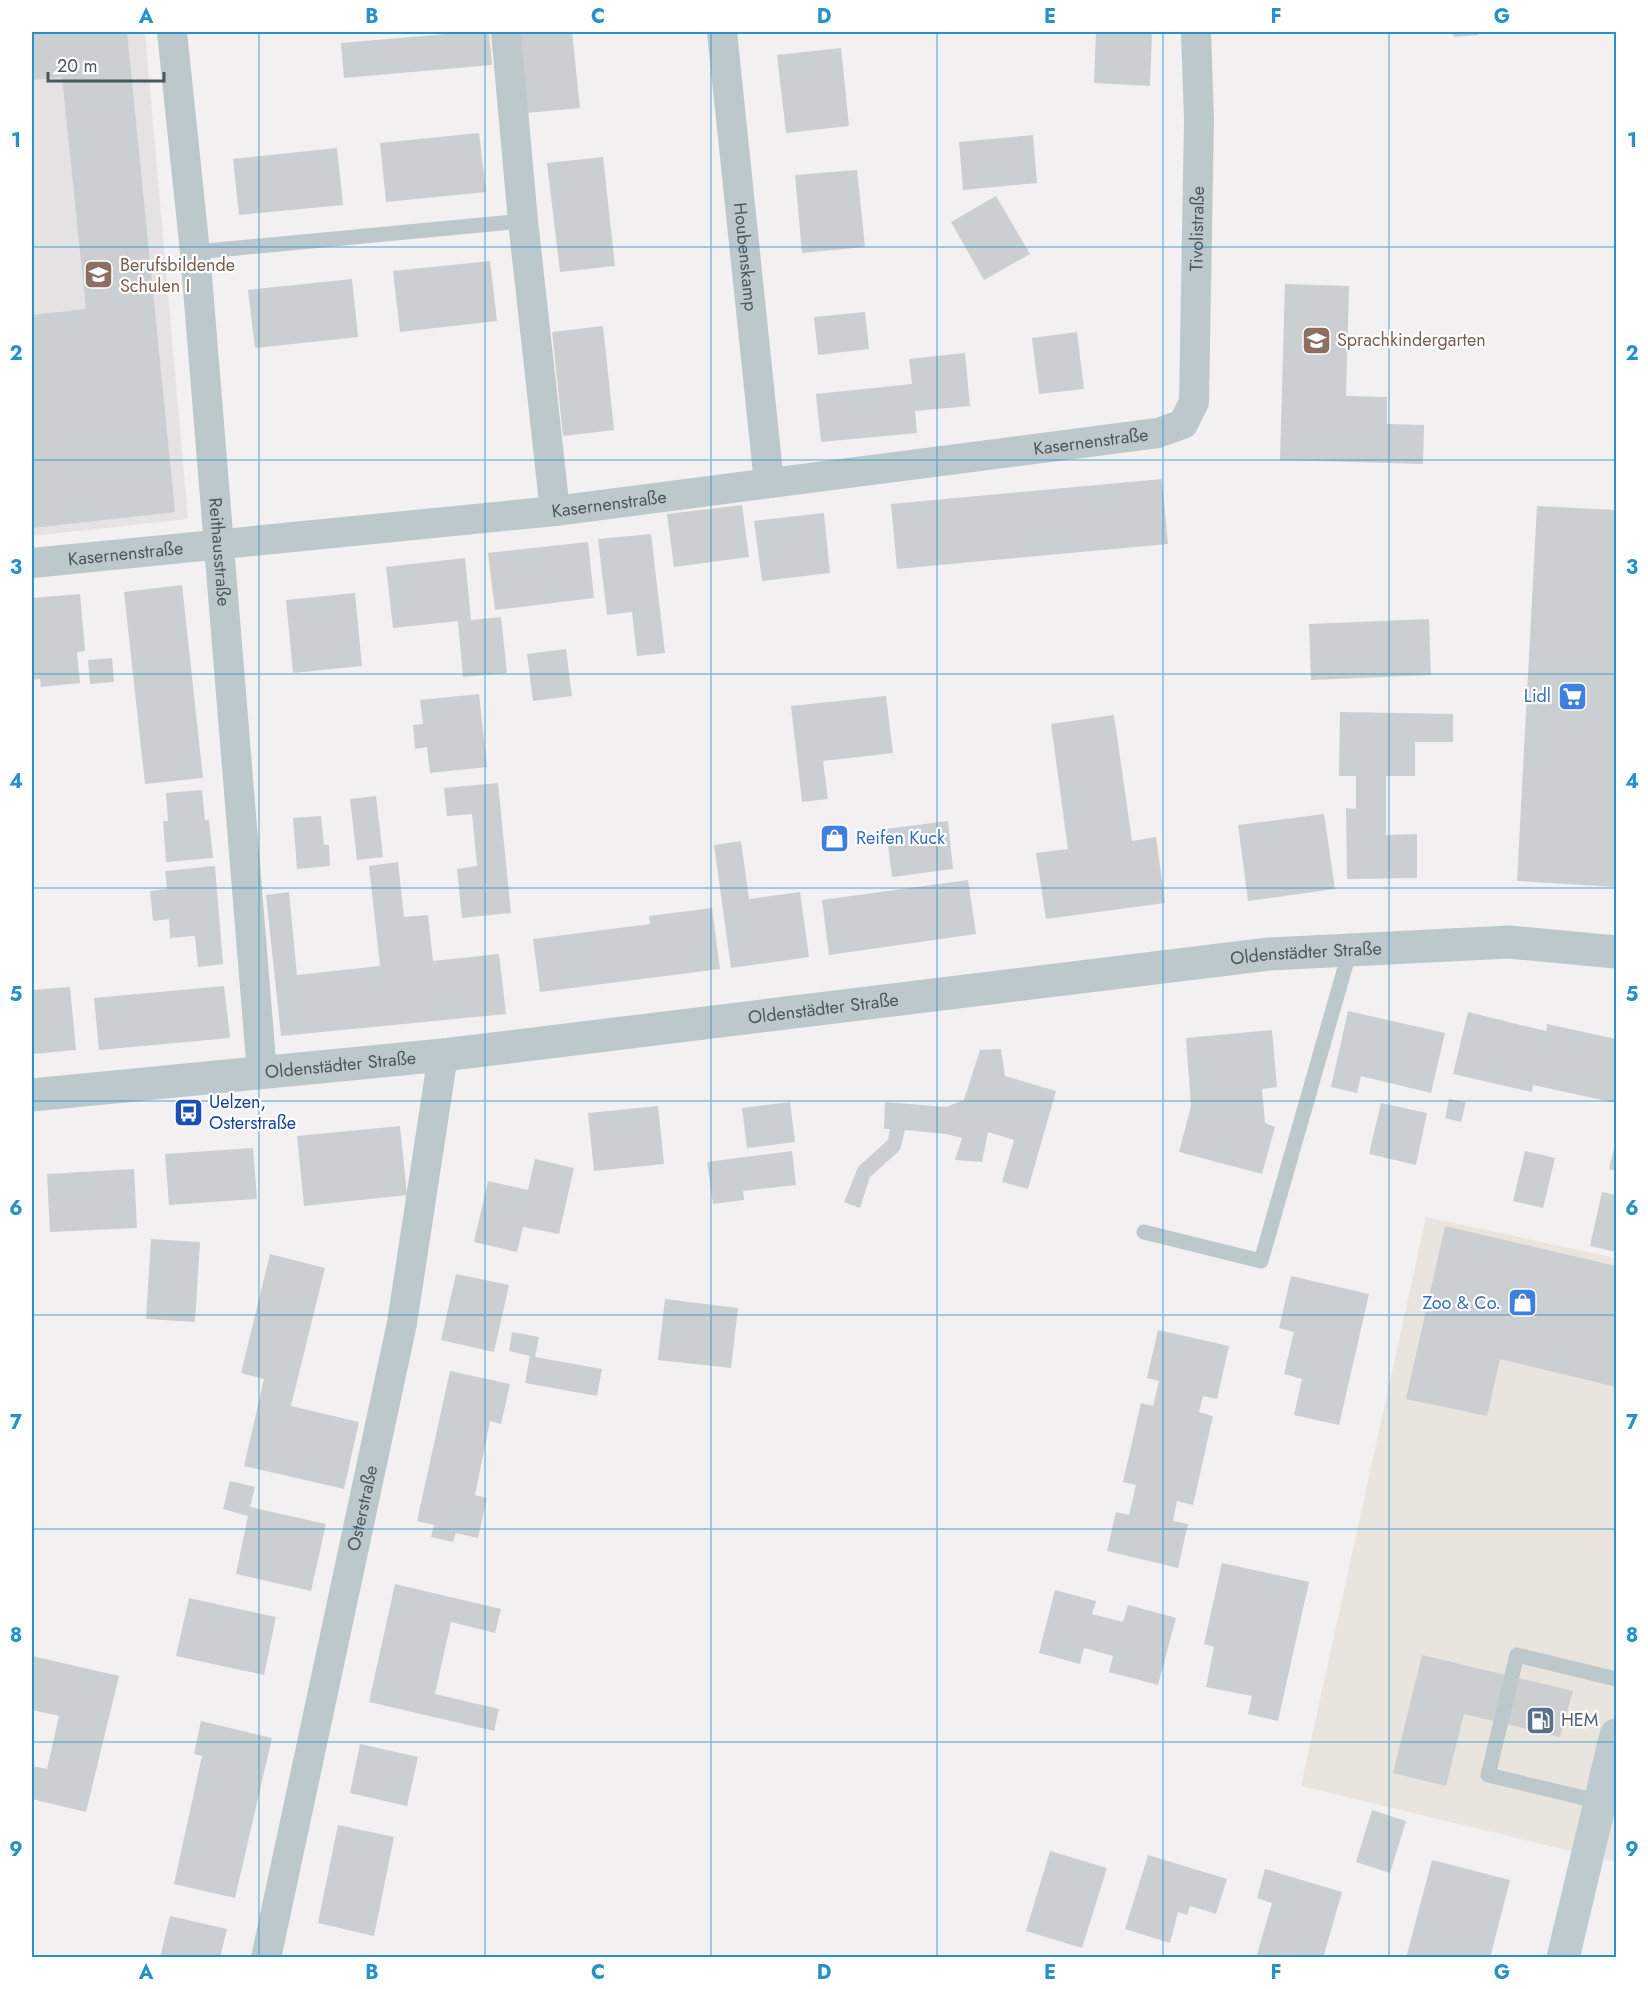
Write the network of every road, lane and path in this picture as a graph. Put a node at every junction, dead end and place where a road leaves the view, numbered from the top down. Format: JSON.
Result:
{"nodes":[{"id":1,"x":172,"y":32,"type":"edge"},
{"id":2,"x":506,"y":32,"type":"edge"},
{"id":3,"x":722,"y":32,"type":"edge"},
{"id":4,"x":1196,"y":32,"type":"edge"},
{"id":5,"x":523,"y":221,"type":"junction"},
{"id":6,"x":195,"y":252,"type":"junction"},
{"id":7,"x":1183,"y":424,"type":"joint"},
{"id":8,"x":769,"y":483,"type":"junction"},
{"id":9,"x":555,"y":511,"type":"junction"},
{"id":10,"x":219,"y":544,"type":"junction"},
{"id":11,"x":32,"y":563,"type":"edge"},
{"id":12,"x":1350,"y":950,"type":"junction"},
{"id":13,"x":1617,"y":952,"type":"edge"},
{"id":14,"x":443,"y":1055,"type":"junction"},
{"id":15,"x":262,"y":1073,"type":"junction"},
{"id":16,"x":32,"y":1095,"type":"edge"},
{"id":17,"x":1144,"y":1232,"type":"dead end"},
{"id":18,"x":1617,"y":1679,"type":"edge"},
{"id":19,"x":1617,"y":1735,"type":"edge"},
{"id":20,"x":1601,"y":1802,"type":"junction"},
{"id":21,"x":266,"y":1958,"type":"edge"},
{"id":22,"x":1563,"y":1958,"type":"edge"}],
"edges":[{"from":1,"to":6,"type":"street","name":"Reithausstraße"},
{"from":2,"to":5,"type":"street"},
{"from":3,"to":8,"type":"street","name":"Houbenskamp"},
{"from":4,"to":7,"type":"street","name":"Tivolistraße"},
{"from":5,"to":6,"type":"lane"},
{"from":5,"to":9,"type":"street"},
{"from":6,"to":10,"type":"street","name":"Reithausstraße"},
{"from":7,"to":8,"type":"street","name":"Kasernenstraße"},
{"from":8,"to":9,"type":"street","name":"Kasernenstraße"},
{"from":9,"to":10,"type":"street","name":"Kasernenstraße"},
{"from":10,"to":11,"type":"street","name":"Kasernenstraße"},
{"from":10,"to":15,"type":"street","name":"Reithausstraße"},
{"from":12,"to":13,"type":"street","name":"Oldenstädter Straße"},
{"from":12,"to":14,"type":"street","name":"Oldenstädter Straße"},
{"from":12,"to":17,"type":"lane"},
{"from":14,"to":15,"type":"street","name":"Oldenstädter Straße"},
{"from":14,"to":21,"type":"street","name":"Osterstraße"},
{"from":15,"to":16,"type":"street","name":"Oldenstädter Straße"},
{"from":18,"to":20,"type":"lane"},
{"from":19,"to":20,"type":"main road"},
{"from":20,"to":22,"type":"main road"}]}
